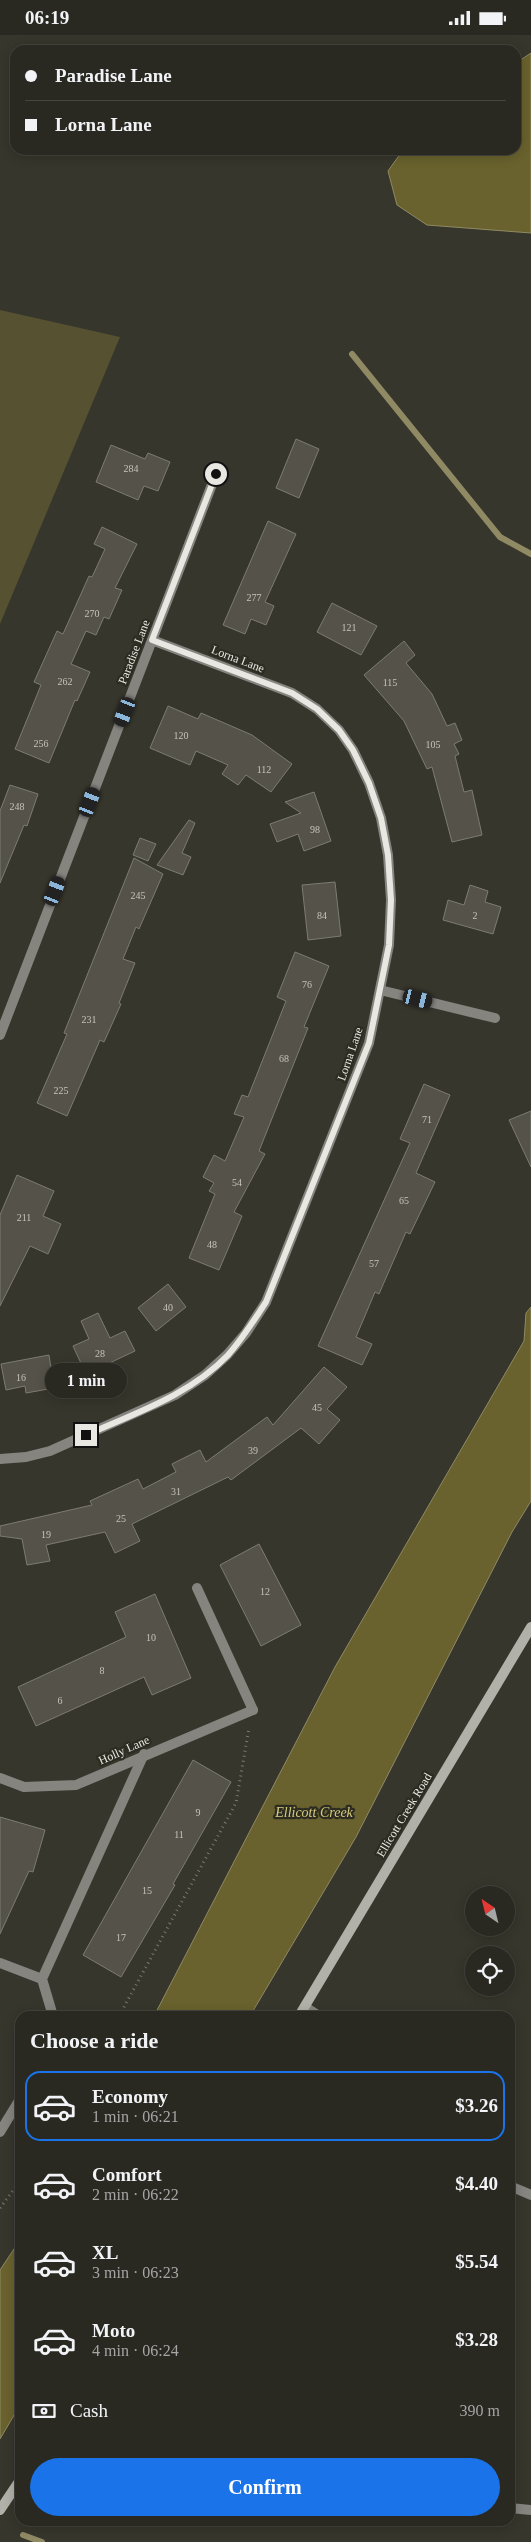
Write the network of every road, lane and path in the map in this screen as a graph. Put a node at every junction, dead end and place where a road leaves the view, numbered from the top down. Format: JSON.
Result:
{"nodes":[{"id":1,"x":216,"y":474,"type":"dead end"},
{"id":2,"x":152,"y":640,"type":"junction"},
{"id":3,"x":380,"y":990,"type":"junction"},
{"id":4,"x":495,"y":1018,"type":"dead end"},
{"id":5,"x":0,"y":1035,"type":"edge"},
{"id":6,"x":0,"y":1459,"type":"edge"},
{"id":7,"x":197,"y":1588,"type":"dead end"},
{"id":8,"x":531,"y":1627,"type":"edge"},
{"id":9,"x":253,"y":1709,"type":"junction"},
{"id":10,"x":144,"y":1754,"type":"junction"},
{"id":11,"x":0,"y":1778,"type":"edge"},
{"id":12,"x":0,"y":1963,"type":"edge"},
{"id":13,"x":42,"y":1979,"type":"junction"},
{"id":14,"x":51,"y":2011,"type":"edge"},
{"id":15,"x":121,"y":2011,"type":"edge"},
{"id":16,"x":303,"y":2011,"type":"edge"},
{"id":17,"x":15,"y":2107,"type":"edge"},
{"id":18,"x":0,"y":2132,"type":"edge"},
{"id":19,"x":15,"y":2188,"type":"edge"},
{"id":20,"x":515,"y":2188,"type":"edge"},
{"id":21,"x":531,"y":2195,"type":"edge"},
{"id":22,"x":0,"y":2208,"type":"edge"},
{"id":23,"x":15,"y":2488,"type":"edge"},
{"id":24,"x":515,"y":2509,"type":"edge"},
{"id":25,"x":0,"y":2510,"type":"edge"},
{"id":26,"x":531,"y":2511,"type":"edge"}],
"edges":[{"from":1,"to":2,"type":"street","name":"Paradise Lane"},
{"from":2,"to":3,"type":"street","name":"Lorna Lane"},
{"from":2,"to":5,"type":"street","name":"Paradise Lane"},
{"from":3,"to":4,"type":"street"},
{"from":3,"to":6,"type":"street","name":"Lorna Lane"},
{"from":7,"to":9,"type":"street"},
{"from":8,"to":16,"type":"street","name":"Ellicott Creek Road"},
{"from":9,"to":10,"type":"street","name":"Holly Lane"},
{"from":9,"to":15,"type":"path"},
{"from":10,"to":11,"type":"street","name":"Holly Lane"},
{"from":10,"to":13,"type":"street"},
{"from":12,"to":13,"type":"street"},
{"from":13,"to":14,"type":"street"},
{"from":17,"to":18,"type":"street"},
{"from":19,"to":22,"type":"path"},
{"from":20,"to":21,"type":"street"},
{"from":23,"to":25,"type":"street"},
{"from":24,"to":26,"type":"street"}]}
